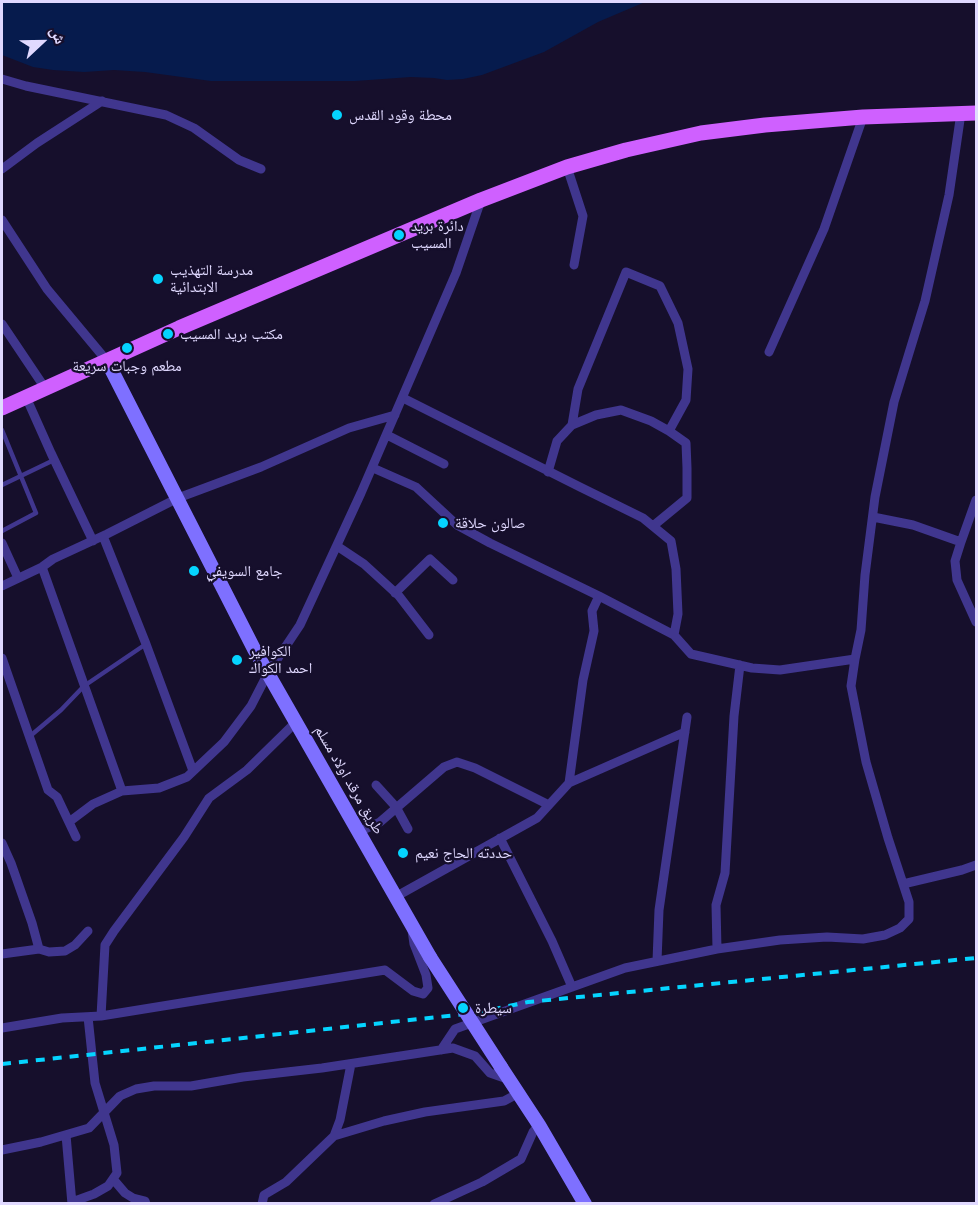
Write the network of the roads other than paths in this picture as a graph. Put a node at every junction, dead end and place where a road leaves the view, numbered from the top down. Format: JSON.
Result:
{"nodes":[{"id":1,"x":2,"y":79,"type":"edge"},
{"id":2,"x":102,"y":101,"type":"junction"},
{"id":3,"x":969,"y":113,"type":"edge"},
{"id":4,"x":864,"y":117,"type":"junction"},
{"id":5,"x":567,"y":167,"type":"junction"},
{"id":6,"x":2,"y":169,"type":"edge"},
{"id":7,"x":261,"y":169,"type":"dead end"},
{"id":8,"x":481,"y":200,"type":"junction"},
{"id":9,"x":2,"y":220,"type":"edge"},
{"id":10,"x":574,"y":265,"type":"dead end"},
{"id":11,"x":2,"y":324,"type":"edge"},
{"id":12,"x":770,"y":352,"type":"dead end"},
{"id":13,"x":107,"y":361,"type":"junction"},
{"id":14,"x":45,"y":388,"type":"junction"},
{"id":15,"x":27,"y":397,"type":"junction"},
{"id":16,"x":403,"y":398,"type":"junction"},
{"id":17,"x":2,"y":407,"type":"edge"},
{"id":18,"x":395,"y":415,"type":"junction"},
{"id":19,"x":572,"y":425,"type":"junction"},
{"id":20,"x":2,"y":430,"type":"edge"},
{"id":21,"x":669,"y":431,"type":"junction"},
{"id":22,"x":387,"y":435,"type":"junction"},
{"id":23,"x":54,"y":460,"type":"junction"},
{"id":24,"x":444,"y":464,"type":"dead end"},
{"id":25,"x":373,"y":468,"type":"junction"},
{"id":26,"x":548,"y":472,"type":"junction"},
{"id":27,"x":20,"y":476,"type":"junction"},
{"id":28,"x":2,"y":485,"type":"edge"},
{"id":29,"x":178,"y":498,"type":"junction"},
{"id":30,"x":976,"y":500,"type":"edge"},
{"id":31,"x":873,"y":517,"type":"junction"},
{"id":32,"x":653,"y":526,"type":"junction"},
{"id":33,"x":2,"y":531,"type":"edge"},
{"id":34,"x":103,"y":536,"type":"junction"},
{"id":35,"x":93,"y":540,"type":"junction"},
{"id":36,"x":961,"y":542,"type":"junction"},
{"id":37,"x":2,"y":543,"type":"edge"},
{"id":38,"x":337,"y":546,"type":"junction"},
{"id":39,"x":42,"y":567,"type":"junction"},
{"id":40,"x":18,"y":578,"type":"junction"},
{"id":41,"x":453,"y":580,"type":"dead end"},
{"id":42,"x":2,"y":586,"type":"edge"},
{"id":43,"x":395,"y":592,"type":"junction"},
{"id":44,"x":599,"y":596,"type":"junction"},
{"id":45,"x":975,"y":617,"type":"edge"},
{"id":46,"x":429,"y":635,"type":"dead end"},
{"id":47,"x":674,"y":635,"type":"junction"},
{"id":48,"x":146,"y":644,"type":"junction"},
{"id":49,"x":2,"y":658,"type":"edge"},
{"id":50,"x":855,"y":659,"type":"junction"},
{"id":51,"x":740,"y":665,"type":"junction"},
{"id":52,"x":268,"y":674,"type":"junction"},
{"id":53,"x":84,"y":686,"type":"junction"},
{"id":54,"x":687,"y":717,"type":"dead end"},
{"id":55,"x":296,"y":722,"type":"junction"},
{"id":56,"x":685,"y":732,"type":"junction"},
{"id":57,"x":29,"y":737,"type":"junction"},
{"id":58,"x":193,"y":771,"type":"junction"},
{"id":59,"x":569,"y":783,"type":"junction"},
{"id":60,"x":376,"y":785,"type":"dead end"},
{"id":61,"x":122,"y":791,"type":"junction"},
{"id":62,"x":549,"y":805,"type":"junction"},
{"id":63,"x":396,"y":807,"type":"junction"},
{"id":64,"x":69,"y":822,"type":"junction"},
{"id":65,"x":408,"y":829,"type":"dead end"},
{"id":66,"x":359,"y":832,"type":"junction"},
{"id":67,"x":76,"y":837,"type":"dead end"},
{"id":68,"x":501,"y":838,"type":"junction"},
{"id":69,"x":2,"y":843,"type":"edge"},
{"id":70,"x":976,"y":865,"type":"edge"},
{"id":71,"x":903,"y":884,"type":"junction"},
{"id":72,"x":397,"y":896,"type":"junction"},
{"id":73,"x":410,"y":920,"type":"junction"},
{"id":74,"x":88,"y":931,"type":"dead end"},
{"id":75,"x":39,"y":949,"type":"junction"},
{"id":76,"x":717,"y":949,"type":"junction"},
{"id":77,"x":2,"y":954,"type":"edge"},
{"id":78,"x":657,"y":961,"type":"junction"},
{"id":79,"x":572,"y":987,"type":"junction"},
{"id":80,"x":101,"y":1016,"type":"junction"},
{"id":81,"x":88,"y":1017,"type":"junction"},
{"id":82,"x":2,"y":1028,"type":"edge"},
{"id":83,"x":441,"y":1050,"type":"junction"},
{"id":84,"x":351,"y":1064,"type":"junction"},
{"id":85,"x":510,"y":1080,"type":"junction"},
{"id":86,"x":519,"y":1093,"type":"junction"},
{"id":87,"x":104,"y":1113,"type":"junction"},
{"id":88,"x":539,"y":1125,"type":"junction"},
{"id":89,"x":66,"y":1135,"type":"junction"},
{"id":90,"x":334,"y":1136,"type":"junction"},
{"id":91,"x":2,"y":1150,"type":"edge"},
{"id":92,"x":112,"y":1179,"type":"junction"},
{"id":93,"x":72,"y":1203,"type":"edge"},
{"id":94,"x":146,"y":1203,"type":"edge"},
{"id":95,"x":262,"y":1203,"type":"edge"},
{"id":96,"x":434,"y":1203,"type":"edge"},
{"id":97,"x":585,"y":1203,"type":"edge"}],
"edges":[{"from":1,"to":2,"type":"street"},
{"from":2,"to":6,"type":"street"},
{"from":2,"to":7,"type":"street"},
{"from":3,"to":4,"type":"main road"},
{"from":3,"to":31,"type":"street"},
{"from":4,"to":5,"type":"main road"},
{"from":4,"to":12,"type":"street"},
{"from":5,"to":8,"type":"main road"},
{"from":5,"to":10,"type":"street"},
{"from":8,"to":13,"type":"main road"},
{"from":8,"to":16,"type":"street"},
{"from":9,"to":13,"type":"street"},
{"from":11,"to":14,"type":"street"},
{"from":13,"to":14,"type":"main road"},
{"from":13,"to":29,"type":"street","name":"طريق مرقد اولاد مسلم"},
{"from":14,"to":15,"type":"main road"},
{"from":15,"to":17,"type":"main road"},
{"from":15,"to":23,"type":"street"},
{"from":16,"to":18,"type":"street"},
{"from":16,"to":26,"type":"street"},
{"from":18,"to":22,"type":"street"},
{"from":18,"to":29,"type":"street"},
{"from":19,"to":21,"type":"street"},
{"from":19,"to":21,"type":"street"},
{"from":19,"to":26,"type":"street"},
{"from":20,"to":27,"type":"lane"},
{"from":21,"to":32,"type":"street"},
{"from":22,"to":24,"type":"street"},
{"from":22,"to":25,"type":"street"},
{"from":23,"to":27,"type":"lane"},
{"from":23,"to":35,"type":"street"},
{"from":25,"to":38,"type":"street"},
{"from":25,"to":44,"type":"street"},
{"from":26,"to":32,"type":"street"},
{"from":27,"to":28,"type":"lane"},
{"from":27,"to":33,"type":"lane"},
{"from":29,"to":34,"type":"street"},
{"from":29,"to":52,"type":"street","name":"طريق مرقد اولاد مسلم"},
{"from":30,"to":36,"type":"street"},
{"from":31,"to":36,"type":"street"},
{"from":31,"to":50,"type":"street"},
{"from":32,"to":47,"type":"street"},
{"from":34,"to":35,"type":"street"},
{"from":34,"to":48,"type":"street"},
{"from":35,"to":39,"type":"street"},
{"from":36,"to":45,"type":"street"},
{"from":37,"to":40,"type":"street"},
{"from":38,"to":43,"type":"street"},
{"from":38,"to":52,"type":"street"},
{"from":39,"to":40,"type":"street"},
{"from":39,"to":53,"type":"street"},
{"from":40,"to":42,"type":"street"},
{"from":41,"to":43,"type":"street"},
{"from":43,"to":46,"type":"street"},
{"from":44,"to":47,"type":"street"},
{"from":44,"to":59,"type":"street"},
{"from":47,"to":51,"type":"street"},
{"from":48,"to":53,"type":"lane"},
{"from":48,"to":58,"type":"street"},
{"from":49,"to":57,"type":"street"},
{"from":50,"to":51,"type":"street"},
{"from":50,"to":71,"type":"street"},
{"from":51,"to":76,"type":"street"},
{"from":52,"to":55,"type":"street","name":"طريق مرقد اولاد مسلم"},
{"from":52,"to":58,"type":"street"},
{"from":53,"to":57,"type":"lane"},
{"from":53,"to":61,"type":"street"},
{"from":54,"to":56,"type":"street"},
{"from":55,"to":66,"type":"street","name":"طريق مرقد اولاد مسلم"},
{"from":55,"to":80,"type":"street"},
{"from":56,"to":59,"type":"street"},
{"from":56,"to":78,"type":"street"},
{"from":57,"to":64,"type":"street"},
{"from":58,"to":61,"type":"street"},
{"from":59,"to":62,"type":"street"},
{"from":60,"to":63,"type":"street"},
{"from":61,"to":64,"type":"street"},
{"from":62,"to":63,"type":"street"},
{"from":62,"to":68,"type":"street"},
{"from":63,"to":65,"type":"street"},
{"from":63,"to":66,"type":"street"},
{"from":64,"to":67,"type":"street"},
{"from":66,"to":72,"type":"street","name":"طريق مرقد اولاد مسلم"},
{"from":68,"to":72,"type":"street"},
{"from":68,"to":79,"type":"street"},
{"from":69,"to":75,"type":"street"},
{"from":70,"to":71,"type":"street"},
{"from":71,"to":76,"type":"street"},
{"from":72,"to":73,"type":"street","name":"طريق مرقد اولاد مسلم"},
{"from":73,"to":80,"type":"street"},
{"from":73,"to":85,"type":"street","name":"طريق مرقد اولاد مسلم","bridge":true},
{"from":74,"to":75,"type":"street"},
{"from":75,"to":77,"type":"street"},
{"from":76,"to":78,"type":"street"},
{"from":78,"to":79,"type":"street"},
{"from":79,"to":83,"type":"street"},
{"from":80,"to":81,"type":"street"},
{"from":81,"to":82,"type":"street"},
{"from":81,"to":87,"type":"street"},
{"from":83,"to":84,"type":"street"},
{"from":83,"to":85,"type":"street"},
{"from":84,"to":87,"type":"street"},
{"from":84,"to":90,"type":"street"},
{"from":85,"to":86,"type":"street","name":"طريق مرقد اولاد مسلم"},
{"from":86,"to":88,"type":"street","name":"طريق مرقد اولاد مسلم"},
{"from":86,"to":90,"type":"street"},
{"from":87,"to":89,"type":"street"},
{"from":87,"to":92,"type":"street"},
{"from":88,"to":96,"type":"street"},
{"from":88,"to":97,"type":"street","name":"طريق مرقد اولاد مسلم"},
{"from":89,"to":91,"type":"street"},
{"from":89,"to":93,"type":"street"},
{"from":90,"to":95,"type":"street"},
{"from":92,"to":93,"type":"street"},
{"from":92,"to":94,"type":"street"}]}
